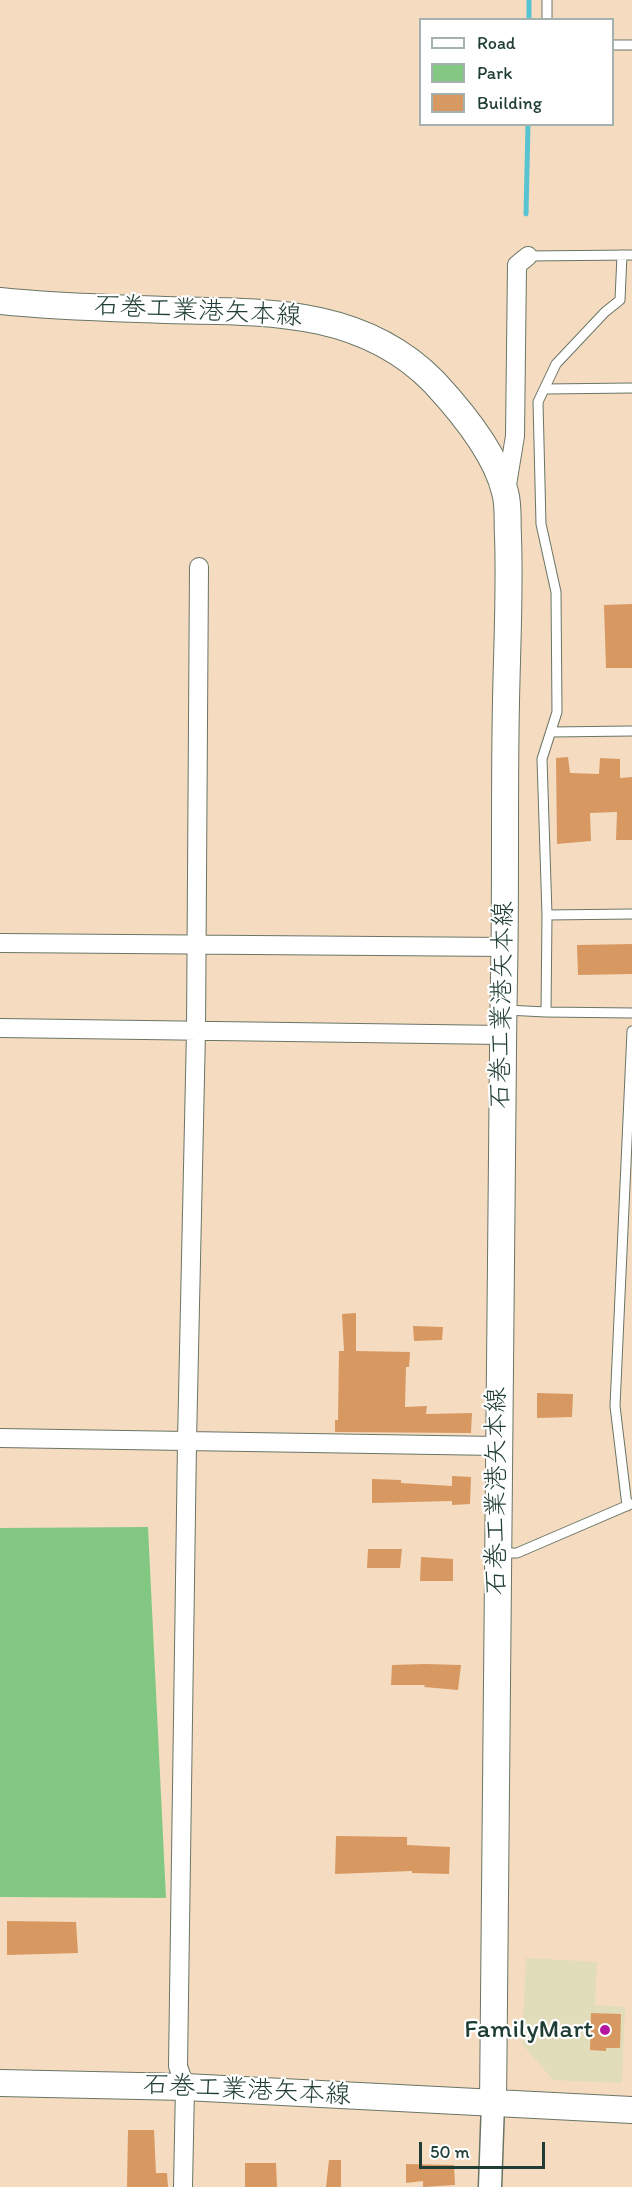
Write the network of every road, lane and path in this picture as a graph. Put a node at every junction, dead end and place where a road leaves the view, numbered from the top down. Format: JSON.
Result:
{"nodes":[{"id":1,"x":547,"y":0,"type":"edge"},
{"id":2,"x":547,"y":18,"type":"edge"},
{"id":3,"x":614,"y":45,"type":"edge"},
{"id":4,"x":632,"y":45,"type":"edge"},
{"id":5,"x":622,"y":255,"type":"junction"},
{"id":6,"x":632,"y":255,"type":"edge"},
{"id":7,"x":528,"y":256,"type":"joint"},
{"id":8,"x":0,"y":301,"type":"edge"},
{"id":9,"x":632,"y":388,"type":"edge"},
{"id":10,"x":546,"y":389,"type":"junction"},
{"id":11,"x":506,"y":493,"type":"junction"},
{"id":12,"x":199,"y":567,"type":"dead end"},
{"id":13,"x":632,"y":730,"type":"edge"},
{"id":14,"x":552,"y":732,"type":"junction"},
{"id":15,"x":632,"y":914,"type":"edge"},
{"id":16,"x":547,"y":915,"type":"junction"},
{"id":17,"x":0,"y":944,"type":"edge"},
{"id":18,"x":197,"y":946,"type":"junction"},
{"id":19,"x":505,"y":947,"type":"junction"},
{"id":20,"x":504,"y":1010,"type":"junction"},
{"id":21,"x":546,"y":1012,"type":"junction"},
{"id":22,"x":632,"y":1013,"type":"edge"},
{"id":23,"x":0,"y":1028,"type":"edge"},
{"id":24,"x":196,"y":1031,"type":"junction"},
{"id":25,"x":632,"y":1031,"type":"edge"},
{"id":26,"x":503,"y":1035,"type":"junction"},
{"id":27,"x":627,"y":1253,"type":"edge"},
{"id":28,"x":0,"y":1438,"type":"edge"},
{"id":29,"x":187,"y":1442,"type":"junction"},
{"id":30,"x":496,"y":1446,"type":"junction"},
{"id":31,"x":630,"y":1505,"type":"edge"},
{"id":32,"x":496,"y":1553,"type":"junction"},
{"id":33,"x":0,"y":2083,"type":"edge"},
{"id":34,"x":185,"y":2086,"type":"junction"},
{"id":35,"x":493,"y":2104,"type":"junction"},
{"id":36,"x":632,"y":2110,"type":"edge"},
{"id":37,"x":183,"y":2187,"type":"edge"},
{"id":38,"x":490,"y":2187,"type":"edge"}],
"edges":[{"from":1,"to":2,"type":"lane"},
{"from":3,"to":4,"type":"lane"},
{"from":5,"to":6,"type":"lane"},
{"from":5,"to":7,"type":"lane"},
{"from":5,"to":10,"type":"lane"},
{"from":7,"to":11,"type":"street"},
{"from":8,"to":11,"type":"main road","name":"石巻工業港矢本線"},
{"from":9,"to":10,"type":"lane"},
{"from":10,"to":14,"type":"lane"},
{"from":11,"to":19,"type":"main road","name":"石巻工業港矢本線"},
{"from":12,"to":18,"type":"street"},
{"from":13,"to":14,"type":"lane"},
{"from":14,"to":16,"type":"lane"},
{"from":15,"to":16,"type":"lane"},
{"from":16,"to":21,"type":"lane"},
{"from":17,"to":18,"type":"street"},
{"from":18,"to":19,"type":"street"},
{"from":18,"to":24,"type":"street"},
{"from":19,"to":20,"type":"main road","name":"石巻工業港矢本線"},
{"from":20,"to":21,"type":"lane"},
{"from":20,"to":26,"type":"main road","name":"石巻工業港矢本線"},
{"from":21,"to":22,"type":"lane"},
{"from":23,"to":24,"type":"street"},
{"from":24,"to":26,"type":"street"},
{"from":24,"to":29,"type":"street"},
{"from":25,"to":27,"type":"lane"},
{"from":26,"to":30,"type":"main road","name":"石巻工業港矢本線"},
{"from":27,"to":31,"type":"lane"},
{"from":28,"to":29,"type":"street"},
{"from":29,"to":30,"type":"street"},
{"from":29,"to":34,"type":"street"},
{"from":30,"to":32,"type":"main road","name":"石巻工業港矢本線"},
{"from":31,"to":32,"type":"lane"},
{"from":32,"to":35,"type":"main road","name":"石巻工業港矢本線"},
{"from":33,"to":34,"type":"main road","name":"石巻工業港矢本線"},
{"from":34,"to":35,"type":"main road","name":"石巻工業港矢本線"},
{"from":34,"to":37,"type":"street"},
{"from":35,"to":36,"type":"main road","name":"石巻工業港矢本線"},
{"from":35,"to":38,"type":"street"}]}
